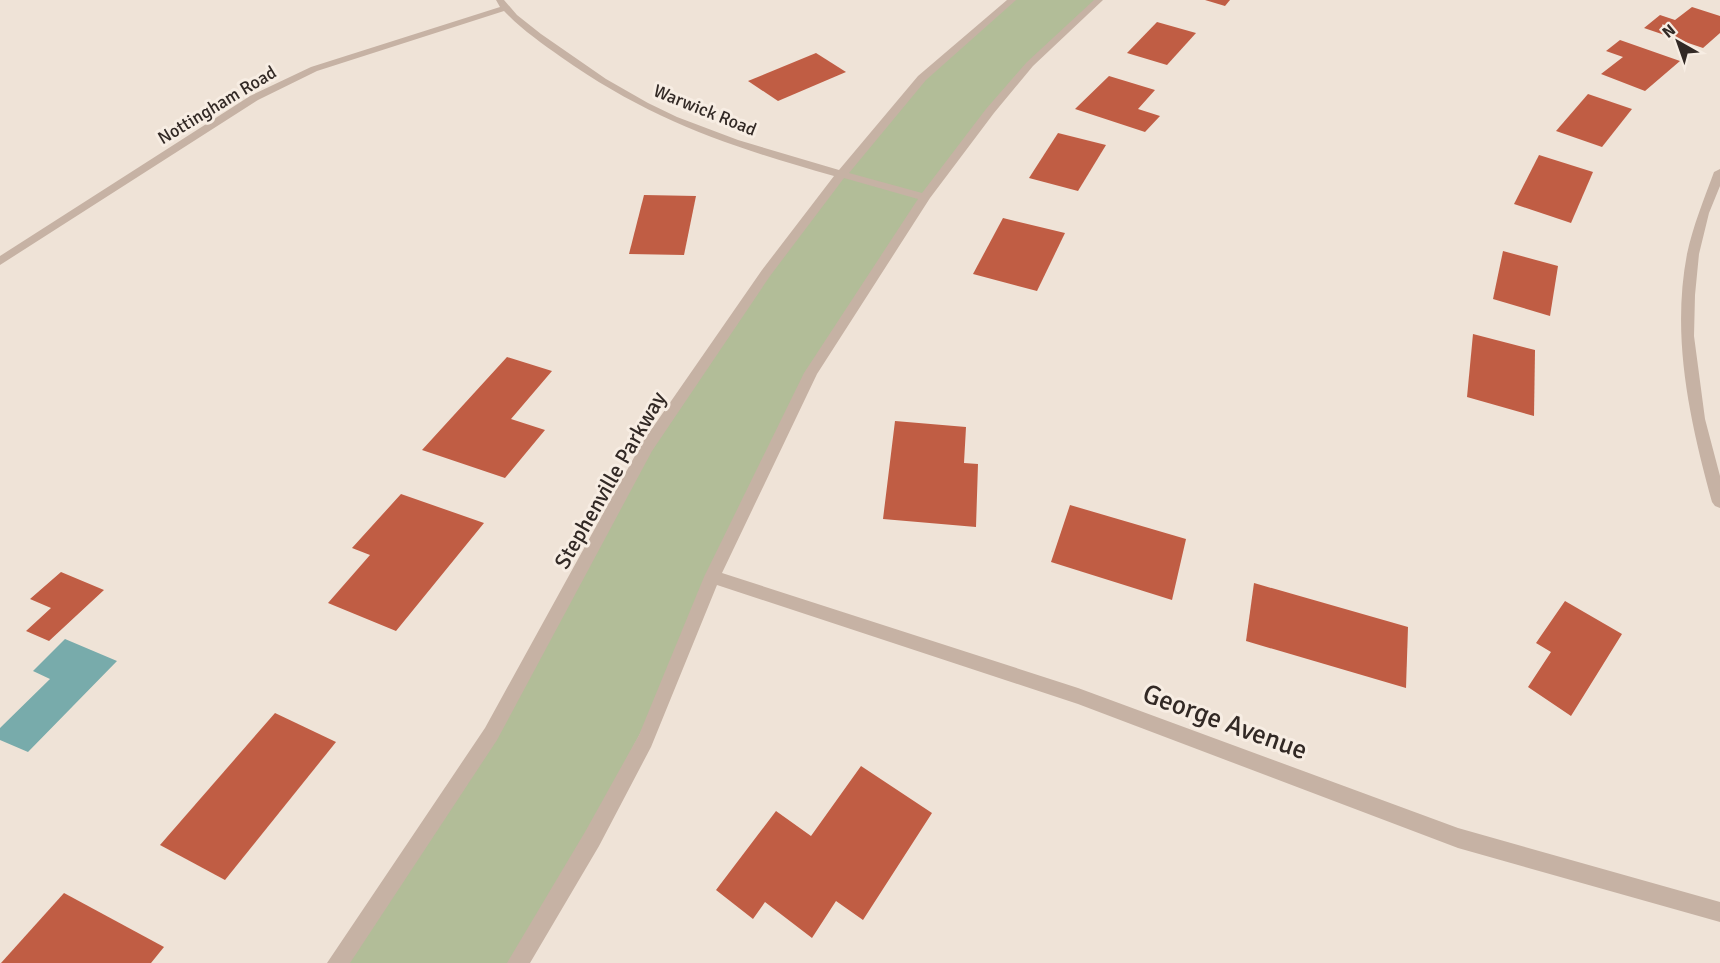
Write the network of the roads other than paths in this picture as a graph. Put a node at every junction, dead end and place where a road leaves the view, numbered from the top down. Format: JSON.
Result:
{"nodes":[{"id":1,"x":1012,"y":0,"type":"edge"},
{"id":2,"x":1099,"y":0,"type":"edge"},
{"id":3,"x":502,"y":4,"type":"edge"},
{"id":4,"x":1720,"y":172,"type":"edge"},
{"id":5,"x":842,"y":174,"type":"junction"},
{"id":6,"x":925,"y":197,"type":"junction"},
{"id":7,"x":0,"y":261,"type":"edge"},
{"id":8,"x":1720,"y":502,"type":"edge"},
{"id":9,"x":712,"y":578,"type":"junction"},
{"id":10,"x":1720,"y":912,"type":"edge"},
{"id":11,"x":338,"y":963,"type":"edge"},
{"id":12,"x":518,"y":963,"type":"edge"}],
"edges":[{"from":1,"to":5,"type":"street","name":"Stephenville Parkway"},
{"from":2,"to":6,"type":"street"},
{"from":3,"to":5,"type":"street","name":"Warwick Road"},
{"from":3,"to":7,"type":"street","name":"Nottingham Road"},
{"from":4,"to":8,"type":"street"},
{"from":5,"to":6,"type":"street","name":"Warwick Road"},
{"from":5,"to":11,"type":"street","name":"Stephenville Parkway"},
{"from":6,"to":9,"type":"street"},
{"from":9,"to":10,"type":"street","name":"George Avenue"},
{"from":9,"to":12,"type":"street"}]}
